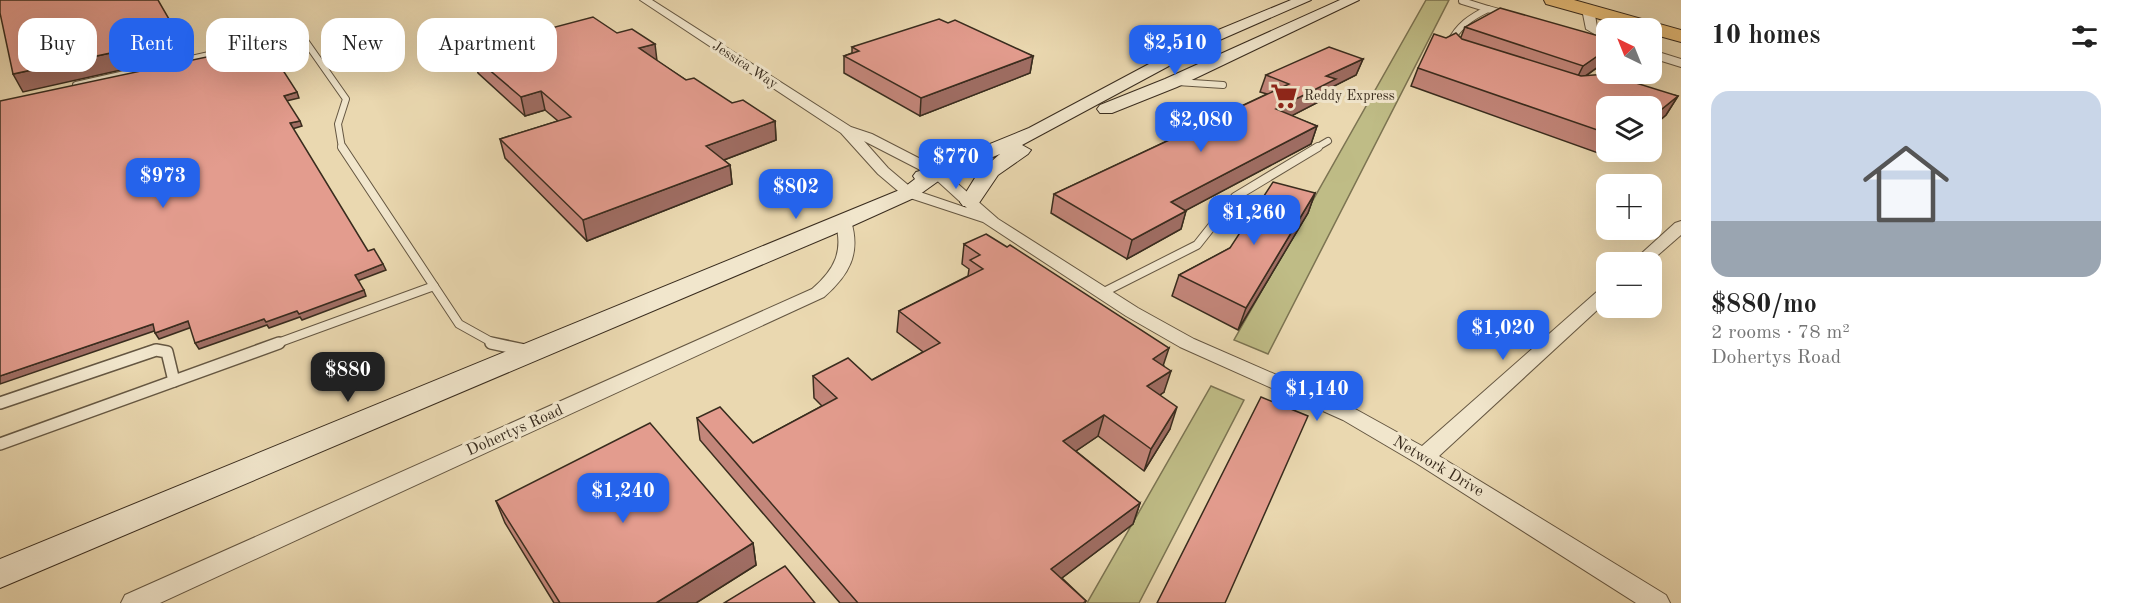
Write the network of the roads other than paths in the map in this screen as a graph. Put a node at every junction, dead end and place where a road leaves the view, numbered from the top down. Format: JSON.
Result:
{"nodes":[{"id":1,"x":645,"y":0,"type":"edge"},
{"id":2,"x":1304,"y":0,"type":"edge"},
{"id":3,"x":1352,"y":0,"type":"edge"},
{"id":4,"x":1553,"y":0,"type":"edge"},
{"id":5,"x":1462,"y":1,"type":"edge"},
{"id":6,"x":1591,"y":5,"type":"edge"},
{"id":7,"x":1488,"y":9,"type":"junction"},
{"id":8,"x":1477,"y":14,"type":"junction"},
{"id":9,"x":1509,"y":15,"type":"edge"},
{"id":10,"x":1487,"y":17,"type":"edge"},
{"id":11,"x":1681,"y":23,"type":"edge"},
{"id":12,"x":1596,"y":32,"type":"edge"},
{"id":13,"x":1581,"y":33,"type":"edge"},
{"id":14,"x":1596,"y":35,"type":"edge"},
{"id":15,"x":1681,"y":36,"type":"edge"},
{"id":16,"x":1456,"y":51,"type":"edge"},
{"id":17,"x":1662,"y":57,"type":"edge"},
{"id":18,"x":1681,"y":63,"type":"edge"},
{"id":19,"x":70,"y":86,"type":"edge"},
{"id":20,"x":1079,"y":120,"type":"junction"},
{"id":21,"x":846,"y":130,"type":"junction"},
{"id":22,"x":1036,"y":132,"type":"junction"},
{"id":23,"x":1328,"y":141,"type":"dead end"},
{"id":24,"x":937,"y":173,"type":"junction"},
{"id":25,"x":901,"y":187,"type":"junction"},
{"id":26,"x":970,"y":202,"type":"junction"},
{"id":27,"x":843,"y":221,"type":"junction"},
{"id":28,"x":992,"y":222,"type":"junction"},
{"id":29,"x":1681,"y":226,"type":"edge"},
{"id":30,"x":1651,"y":252,"type":"edge"},
{"id":31,"x":714,"y":273,"type":"junction"},
{"id":32,"x":434,"y":286,"type":"junction"},
{"id":33,"x":1102,"y":293,"type":"junction"},
{"id":34,"x":1596,"y":302,"type":"edge"},
{"id":35,"x":531,"y":351,"type":"junction"},
{"id":36,"x":174,"y":381,"type":"junction"},
{"id":37,"x":0,"y":403,"type":"edge"},
{"id":38,"x":0,"y":444,"type":"edge"},
{"id":39,"x":1424,"y":457,"type":"junction"},
{"id":40,"x":0,"y":574,"type":"edge"},
{"id":41,"x":134,"y":603,"type":"edge"},
{"id":42,"x":1657,"y":603,"type":"edge"}],
"edges":[{"from":1,"to":21,"type":"street","name":"Jessica Way"},
{"from":2,"to":22,"type":"main road"},
{"from":3,"to":20,"type":"main road"},
{"from":4,"to":6,"type":"highway"},
{"from":5,"to":7,"type":"lane"},
{"from":6,"to":11,"type":"highway"},
{"from":6,"to":12,"type":"street"},
{"from":6,"to":15,"type":"highway"},
{"from":7,"to":8,"type":"lane"},
{"from":7,"to":9,"type":"lane"},
{"from":8,"to":10,"type":"lane"},
{"from":8,"to":16,"type":"lane"},
{"from":13,"to":14,"type":"lane"},
{"from":17,"to":18,"type":"street"},
{"from":19,"to":32,"type":"lane"},
{"from":20,"to":22,"type":"main road"},
{"from":20,"to":26,"type":"main road"},
{"from":21,"to":24,"type":"street","name":"Jessica Way"},
{"from":21,"to":25,"type":"street","name":"Jessica Way"},
{"from":22,"to":24,"type":"main road"},
{"from":23,"to":33,"type":"lane"},
{"from":24,"to":25,"type":"main road"},
{"from":24,"to":26,"type":"street","name":"Network Drive"},
{"from":25,"to":27,"type":"main road"},
{"from":25,"to":28,"type":"street","name":"Network Drive"},
{"from":25,"to":31,"type":"main road"},
{"from":26,"to":28,"type":"street","name":"Network Drive"},
{"from":27,"to":31,"type":"main road"},
{"from":27,"to":41,"type":"street","name":"Dohertys Road"},
{"from":28,"to":33,"type":"street","name":"Network Drive"},
{"from":29,"to":30,"type":"street"},
{"from":31,"to":35,"type":"main road"},
{"from":32,"to":35,"type":"lane"},
{"from":32,"to":36,"type":"lane"},
{"from":33,"to":39,"type":"street","name":"Network Drive"},
{"from":34,"to":39,"type":"street"},
{"from":35,"to":40,"type":"main road"},
{"from":36,"to":37,"type":"lane"},
{"from":36,"to":38,"type":"lane"},
{"from":39,"to":42,"type":"street","name":"Network Drive"}]}
